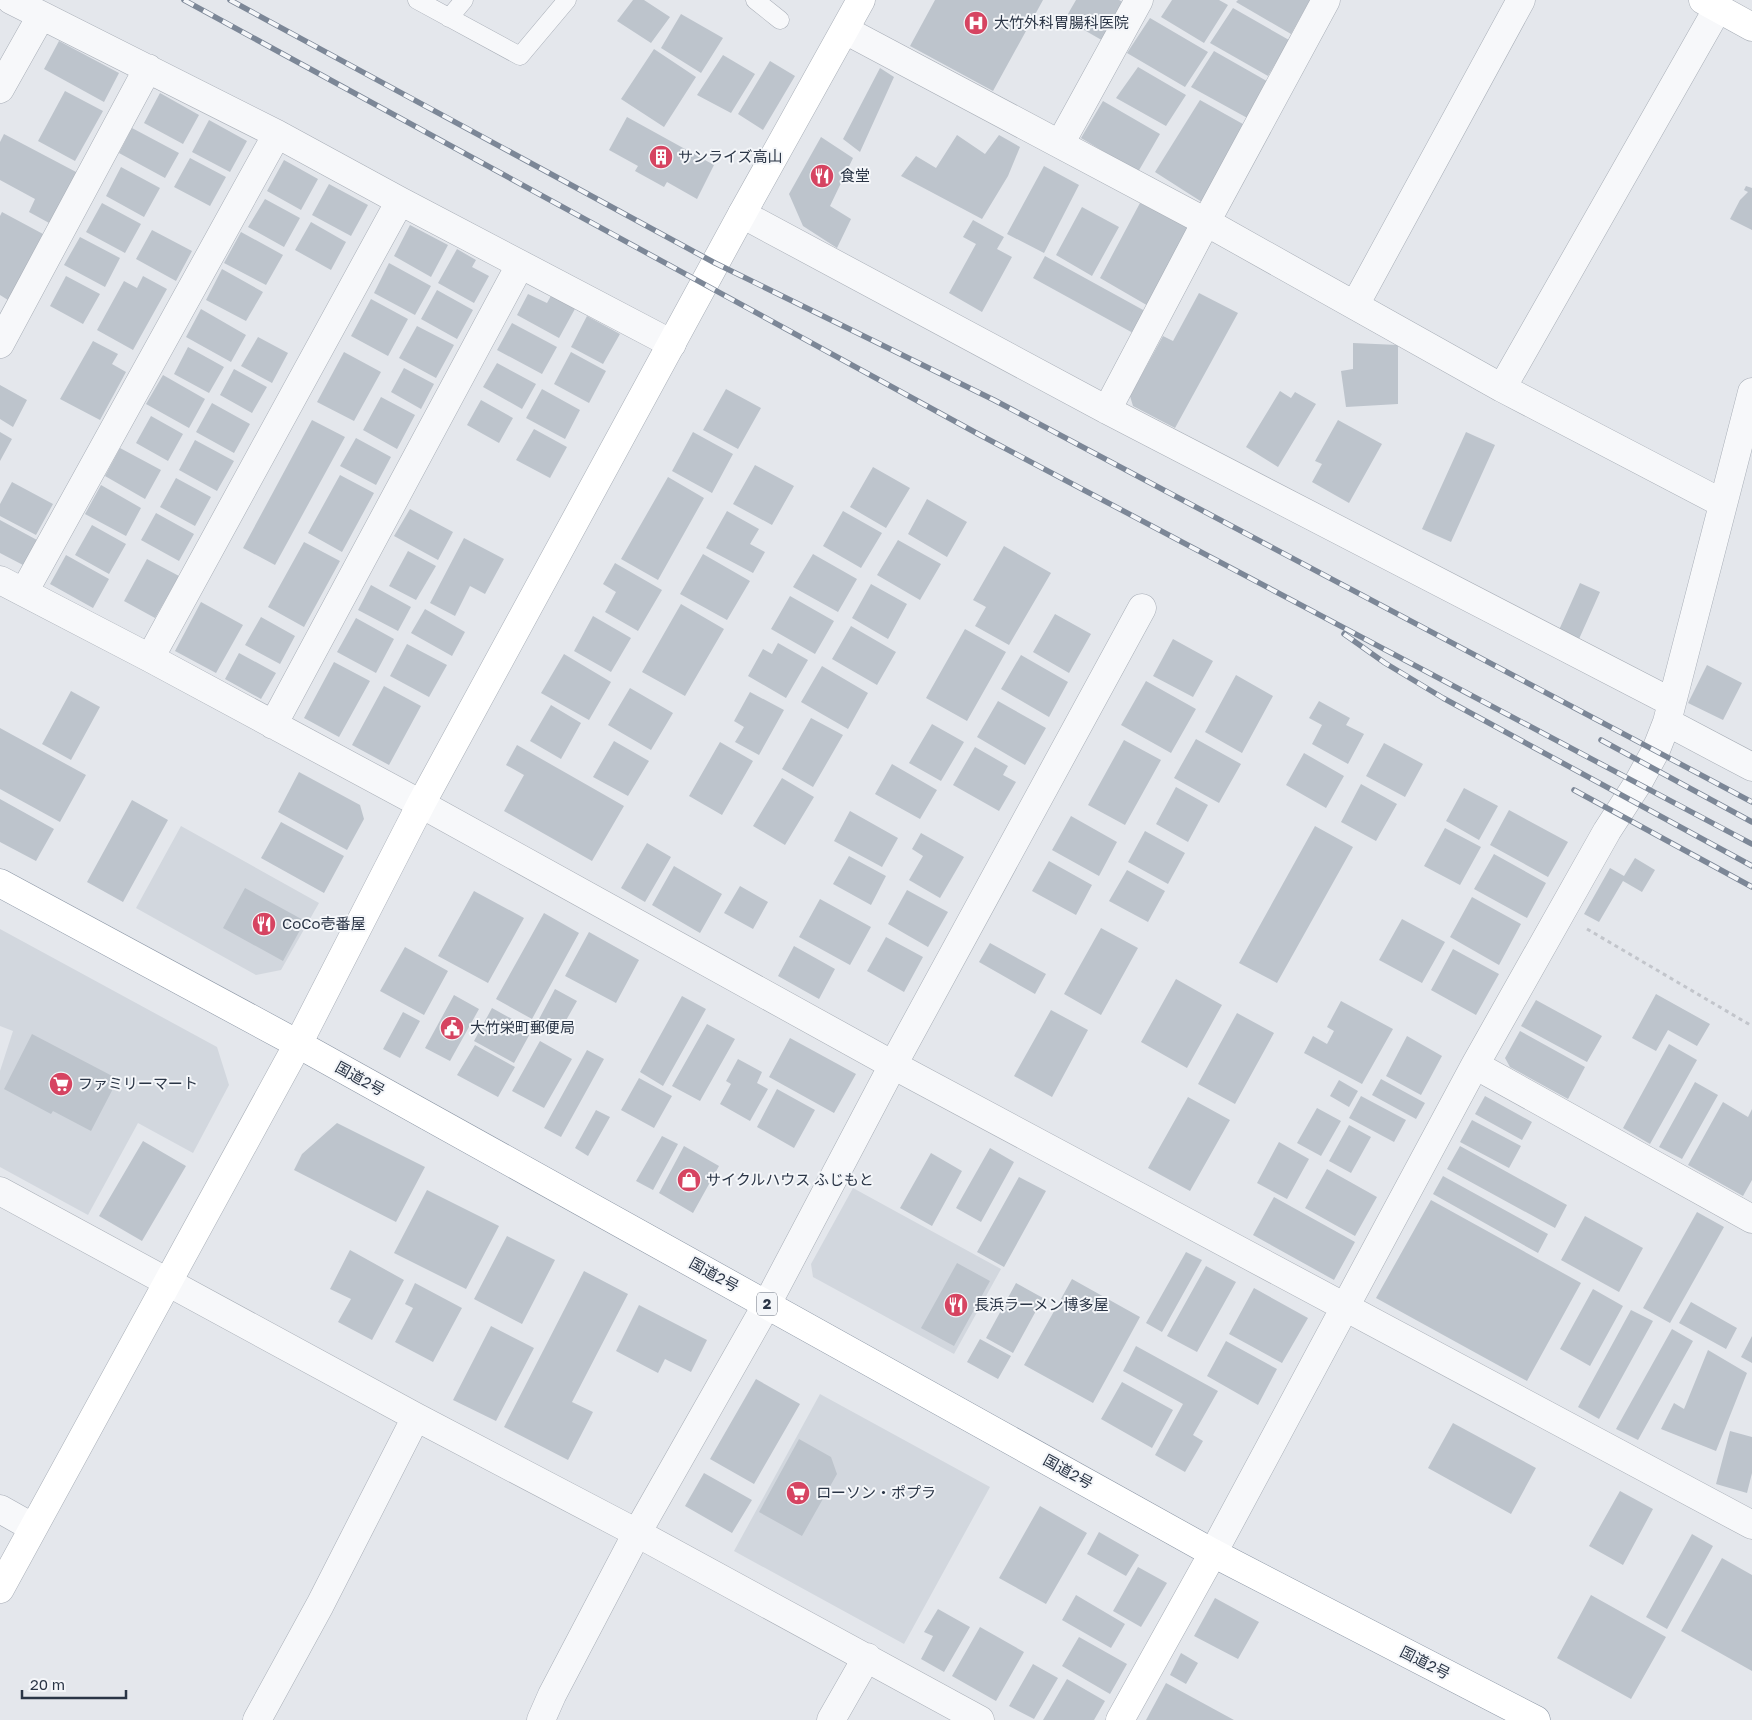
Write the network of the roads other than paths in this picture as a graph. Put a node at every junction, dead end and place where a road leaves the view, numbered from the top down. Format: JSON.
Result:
{"nodes":[{"id":1,"x":11,"y":0,"type":"edge"},
{"id":2,"x":417,"y":0,"type":"edge"},
{"id":3,"x":464,"y":0,"type":"edge"},
{"id":4,"x":567,"y":0,"type":"edge"},
{"id":5,"x":755,"y":0,"type":"edge"},
{"id":6,"x":861,"y":0,"type":"edge"},
{"id":7,"x":1139,"y":0,"type":"edge"},
{"id":8,"x":1326,"y":0,"type":"edge"},
{"id":9,"x":1521,"y":0,"type":"edge"},
{"id":10,"x":1710,"y":4,"type":"edge"},
{"id":11,"x":41,"y":16,"type":"junction"},
{"id":12,"x":449,"y":18,"type":"junction"},
{"id":13,"x":780,"y":20,"type":"dead end"},
{"id":14,"x":1752,"y":27,"type":"edge"},
{"id":15,"x":845,"y":30,"type":"junction"},
{"id":16,"x":148,"y":68,"type":"junction"},
{"id":17,"x":0,"y":89,"type":"edge"},
{"id":18,"x":277,"y":134,"type":"junction"},
{"id":19,"x":1060,"y":144,"type":"junction"},
{"id":20,"x":400,"y":202,"type":"junction"},
{"id":21,"x":742,"y":214,"type":"junction"},
{"id":22,"x":1206,"y":222,"type":"junction"},
{"id":23,"x":520,"y":266,"type":"junction"},
{"id":24,"x":1355,"y":305,"type":"junction"},
{"id":25,"x":0,"y":344,"type":"edge"},
{"id":26,"x":672,"y":344,"type":"junction"},
{"id":27,"x":1502,"y":388,"type":"junction"},
{"id":28,"x":1752,"y":392,"type":"edge"},
{"id":29,"x":1107,"y":410,"type":"junction"},
{"id":30,"x":1722,"y":503,"type":"junction"},
{"id":31,"x":0,"y":580,"type":"edge"},
{"id":32,"x":24,"y":592,"type":"junction"},
{"id":33,"x":1142,"y":608,"type":"dead end"},
{"id":34,"x":150,"y":658,"type":"junction"},
{"id":35,"x":1669,"y":712,"type":"junction"},
{"id":36,"x":273,"y":725,"type":"junction"},
{"id":37,"x":1752,"y":767,"type":"edge"},
{"id":38,"x":421,"y":804,"type":"junction"},
{"id":39,"x":0,"y":883,"type":"edge"},
{"id":40,"x":298,"y":1044,"type":"junction"},
{"id":41,"x":893,"y":1065,"type":"junction"},
{"id":42,"x":1475,"y":1065,"type":"junction"},
{"id":43,"x":0,"y":1190,"type":"edge"},
{"id":44,"x":1752,"y":1218,"type":"edge"},
{"id":45,"x":167,"y":1282,"type":"junction"},
{"id":46,"x":767,"y":1304,"type":"junction"},
{"id":47,"x":1345,"y":1306,"type":"junction"},
{"id":48,"x":416,"y":1417,"type":"junction"},
{"id":49,"x":0,"y":1509,"type":"edge"},
{"id":50,"x":1752,"y":1525,"type":"edge"},
{"id":51,"x":32,"y":1527,"type":"junction"},
{"id":52,"x":637,"y":1532,"type":"junction"},
{"id":53,"x":1214,"y":1553,"type":"junction"},
{"id":54,"x":0,"y":1589,"type":"edge"},
{"id":55,"x":867,"y":1657,"type":"junction"},
{"id":56,"x":257,"y":1720,"type":"edge"},
{"id":57,"x":541,"y":1720,"type":"edge"},
{"id":58,"x":831,"y":1720,"type":"edge"},
{"id":59,"x":980,"y":1720,"type":"edge"},
{"id":60,"x":1120,"y":1720,"type":"edge"},
{"id":61,"x":1536,"y":1720,"type":"edge"}],
"edges":[{"from":1,"to":11,"type":"street"},
{"from":2,"to":12,"type":"lane"},
{"from":3,"to":12,"type":"lane"},
{"from":4,"to":12,"type":"lane"},
{"from":5,"to":13,"type":"lane"},
{"from":6,"to":15,"type":"main road"},
{"from":7,"to":19,"type":"street"},
{"from":8,"to":22,"type":"street"},
{"from":9,"to":24,"type":"street"},
{"from":10,"to":14,"type":"main road"},
{"from":10,"to":27,"type":"street"},
{"from":11,"to":16,"type":"street"},
{"from":11,"to":17,"type":"street"},
{"from":15,"to":19,"type":"street"},
{"from":15,"to":21,"type":"main road"},
{"from":16,"to":18,"type":"street"},
{"from":16,"to":25,"type":"street"},
{"from":18,"to":20,"type":"street"},
{"from":18,"to":32,"type":"street"},
{"from":19,"to":22,"type":"street"},
{"from":20,"to":23,"type":"street"},
{"from":20,"to":34,"type":"street"},
{"from":21,"to":26,"type":"main road"},
{"from":21,"to":29,"type":"street"},
{"from":22,"to":24,"type":"street"},
{"from":22,"to":29,"type":"street"},
{"from":23,"to":26,"type":"street"},
{"from":23,"to":36,"type":"street"},
{"from":24,"to":27,"type":"street"},
{"from":26,"to":38,"type":"main road"},
{"from":27,"to":30,"type":"street"},
{"from":28,"to":30,"type":"street"},
{"from":29,"to":35,"type":"street"},
{"from":30,"to":35,"type":"street"},
{"from":31,"to":32,"type":"street"},
{"from":32,"to":34,"type":"street"},
{"from":33,"to":41,"type":"street"},
{"from":34,"to":36,"type":"street"},
{"from":35,"to":37,"type":"street"},
{"from":35,"to":42,"type":"street"},
{"from":36,"to":38,"type":"street"},
{"from":38,"to":40,"type":"main road"},
{"from":38,"to":41,"type":"street"},
{"from":39,"to":40,"type":"main road","name":"国道2号","number":"2"},
{"from":40,"to":45,"type":"main road"},
{"from":40,"to":46,"type":"main road","name":"国道2号","number":"2"},
{"from":41,"to":46,"type":"street"},
{"from":41,"to":47,"type":"street"},
{"from":42,"to":44,"type":"street"},
{"from":42,"to":47,"type":"street"},
{"from":43,"to":45,"type":"street"},
{"from":45,"to":48,"type":"street"},
{"from":45,"to":51,"type":"main road"},
{"from":46,"to":52,"type":"street"},
{"from":46,"to":53,"type":"main road","name":"国道2号","number":"2"},
{"from":47,"to":50,"type":"street"},
{"from":47,"to":53,"type":"street"},
{"from":48,"to":52,"type":"street"},
{"from":48,"to":56,"type":"street"},
{"from":49,"to":51,"type":"street"},
{"from":51,"to":54,"type":"main road"},
{"from":52,"to":55,"type":"street"},
{"from":52,"to":57,"type":"street"},
{"from":53,"to":60,"type":"main road"},
{"from":53,"to":61,"type":"main road","name":"国道2号","number":"2"},
{"from":55,"to":58,"type":"street"},
{"from":55,"to":59,"type":"street"}]}
